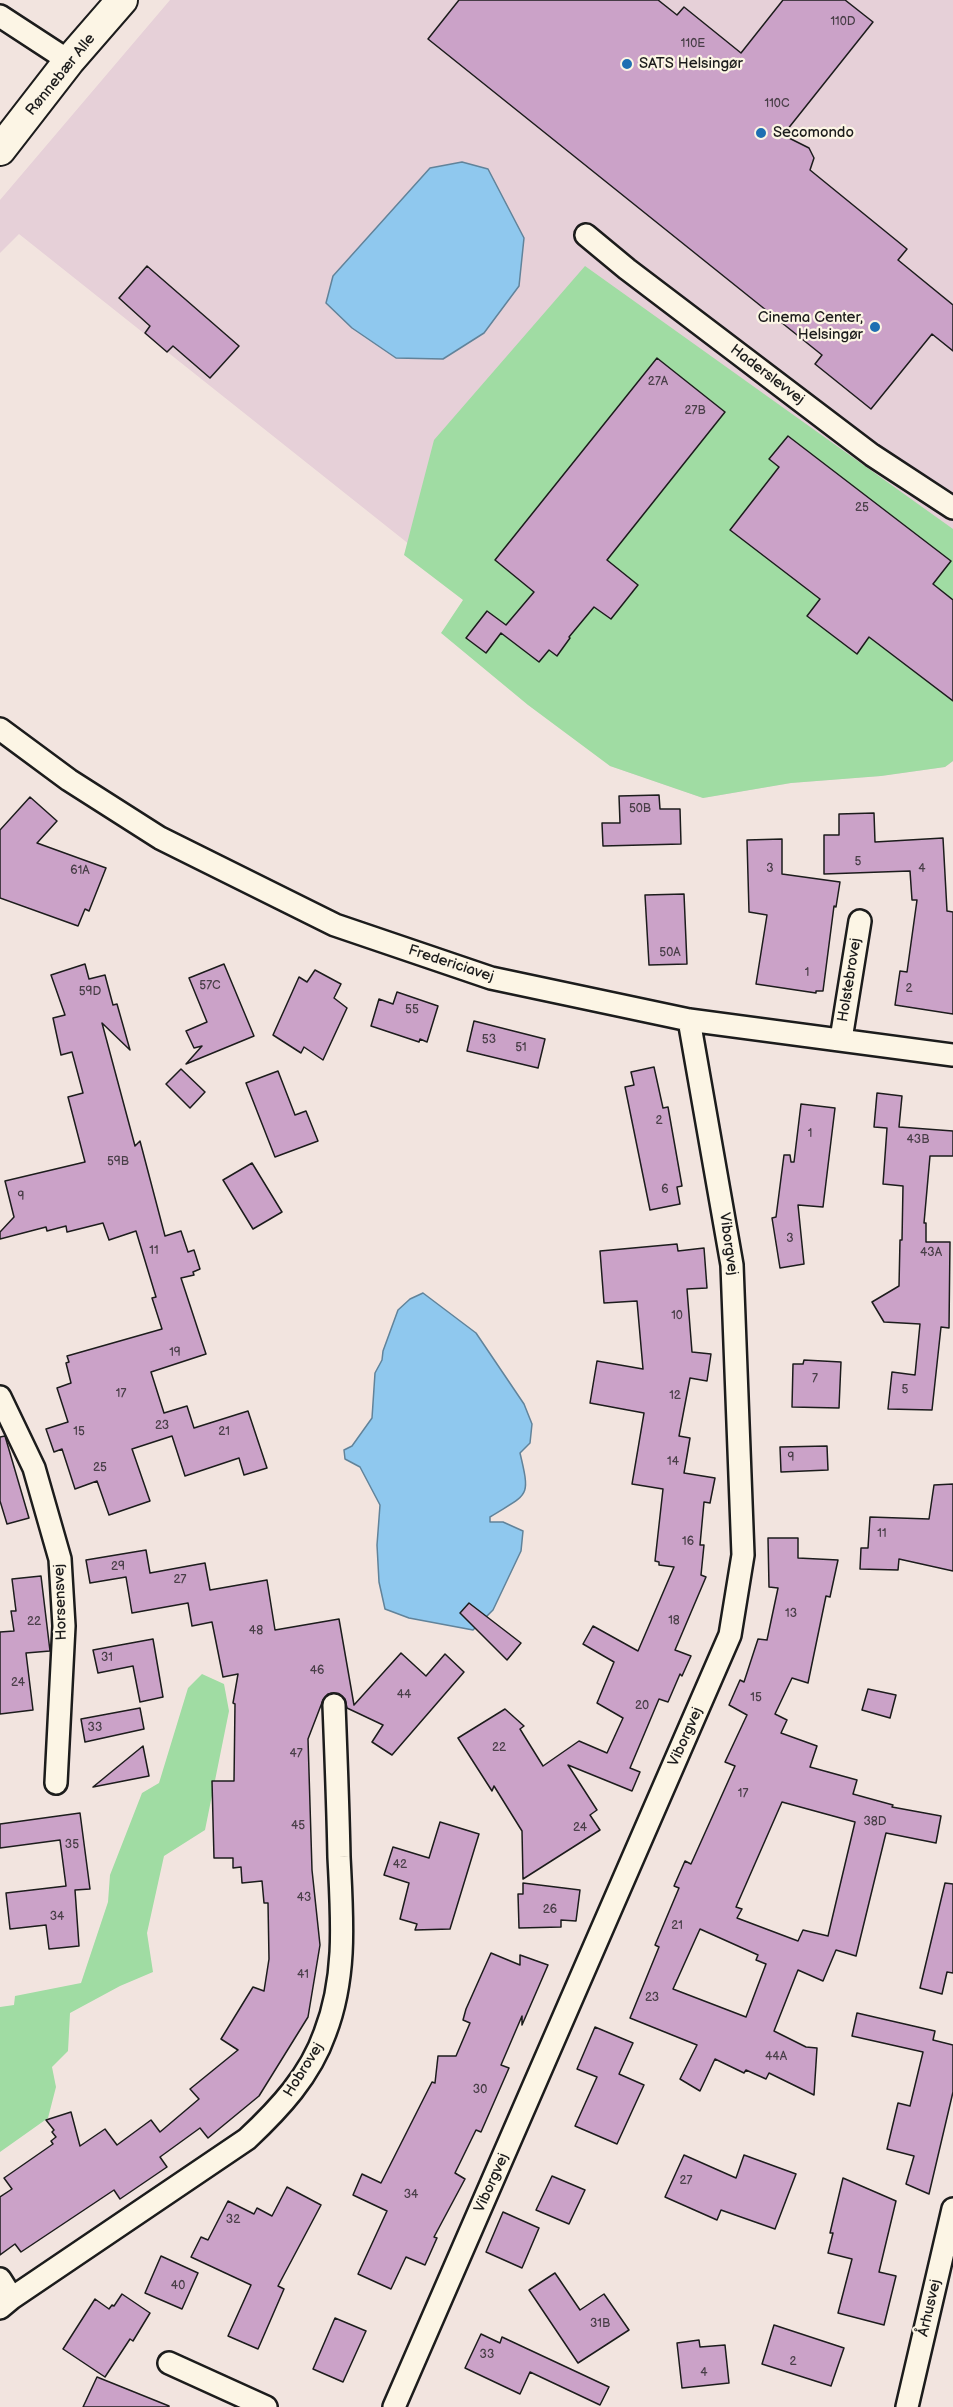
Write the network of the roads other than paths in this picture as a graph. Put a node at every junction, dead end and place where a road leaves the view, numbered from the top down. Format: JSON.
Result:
{"nodes":[{"id":1,"x":123,"y":0,"type":"edge"},
{"id":2,"x":0,"y":16,"type":"edge"},
{"id":3,"x":69,"y":61,"type":"junction"},
{"id":4,"x":0,"y":150,"type":"edge"},
{"id":5,"x":586,"y":235,"type":"dead end"},
{"id":6,"x":953,"y":508,"type":"edge"},
{"id":7,"x":0,"y":729,"type":"edge"},
{"id":8,"x":860,"y":921,"type":"dead end"},
{"id":9,"x":689,"y":1020,"type":"junction"},
{"id":10,"x":841,"y":1039,"type":"junction"},
{"id":11,"x":953,"y":1055,"type":"edge"},
{"id":12,"x":0,"y":1397,"type":"edge"},
{"id":13,"x":334,"y":1706,"type":"dead end"},
{"id":14,"x":57,"y":1783,"type":"dead end"},
{"id":15,"x":953,"y":2209,"type":"edge"},
{"id":16,"x":0,"y":2279,"type":"edge"},
{"id":17,"x":6,"y":2303,"type":"edge"},
{"id":18,"x":169,"y":2363,"type":"dead end"},
{"id":19,"x":266,"y":2407,"type":"edge"},
{"id":20,"x":394,"y":2407,"type":"edge"},
{"id":21,"x":906,"y":2407,"type":"edge"}],
"edges":[{"from":1,"to":3,"type":"main road","name":"Rønnebær Alle"},
{"from":2,"to":3,"type":"street"},
{"from":3,"to":4,"type":"main road","name":"Rønnebær Alle"},
{"from":5,"to":6,"type":"street","name":"Haderslevvej"},
{"from":7,"to":9,"type":"street","name":"Fredericiavej"},
{"from":8,"to":10,"type":"street","name":"Holstebrovej"},
{"from":9,"to":10,"type":"street","name":"Fredericiavej"},
{"from":9,"to":20,"type":"street","name":"Viborgvej"},
{"from":10,"to":11,"type":"street","name":"Fredericiavej"},
{"from":12,"to":14,"type":"street","name":"Horsensvej"},
{"from":13,"to":17,"type":"street","name":"Hobrovej"},
{"from":15,"to":21,"type":"street","name":"Århusvej"},
{"from":16,"to":17,"type":"street","name":"Hobrovej"},
{"from":18,"to":19,"type":"street"}]}
